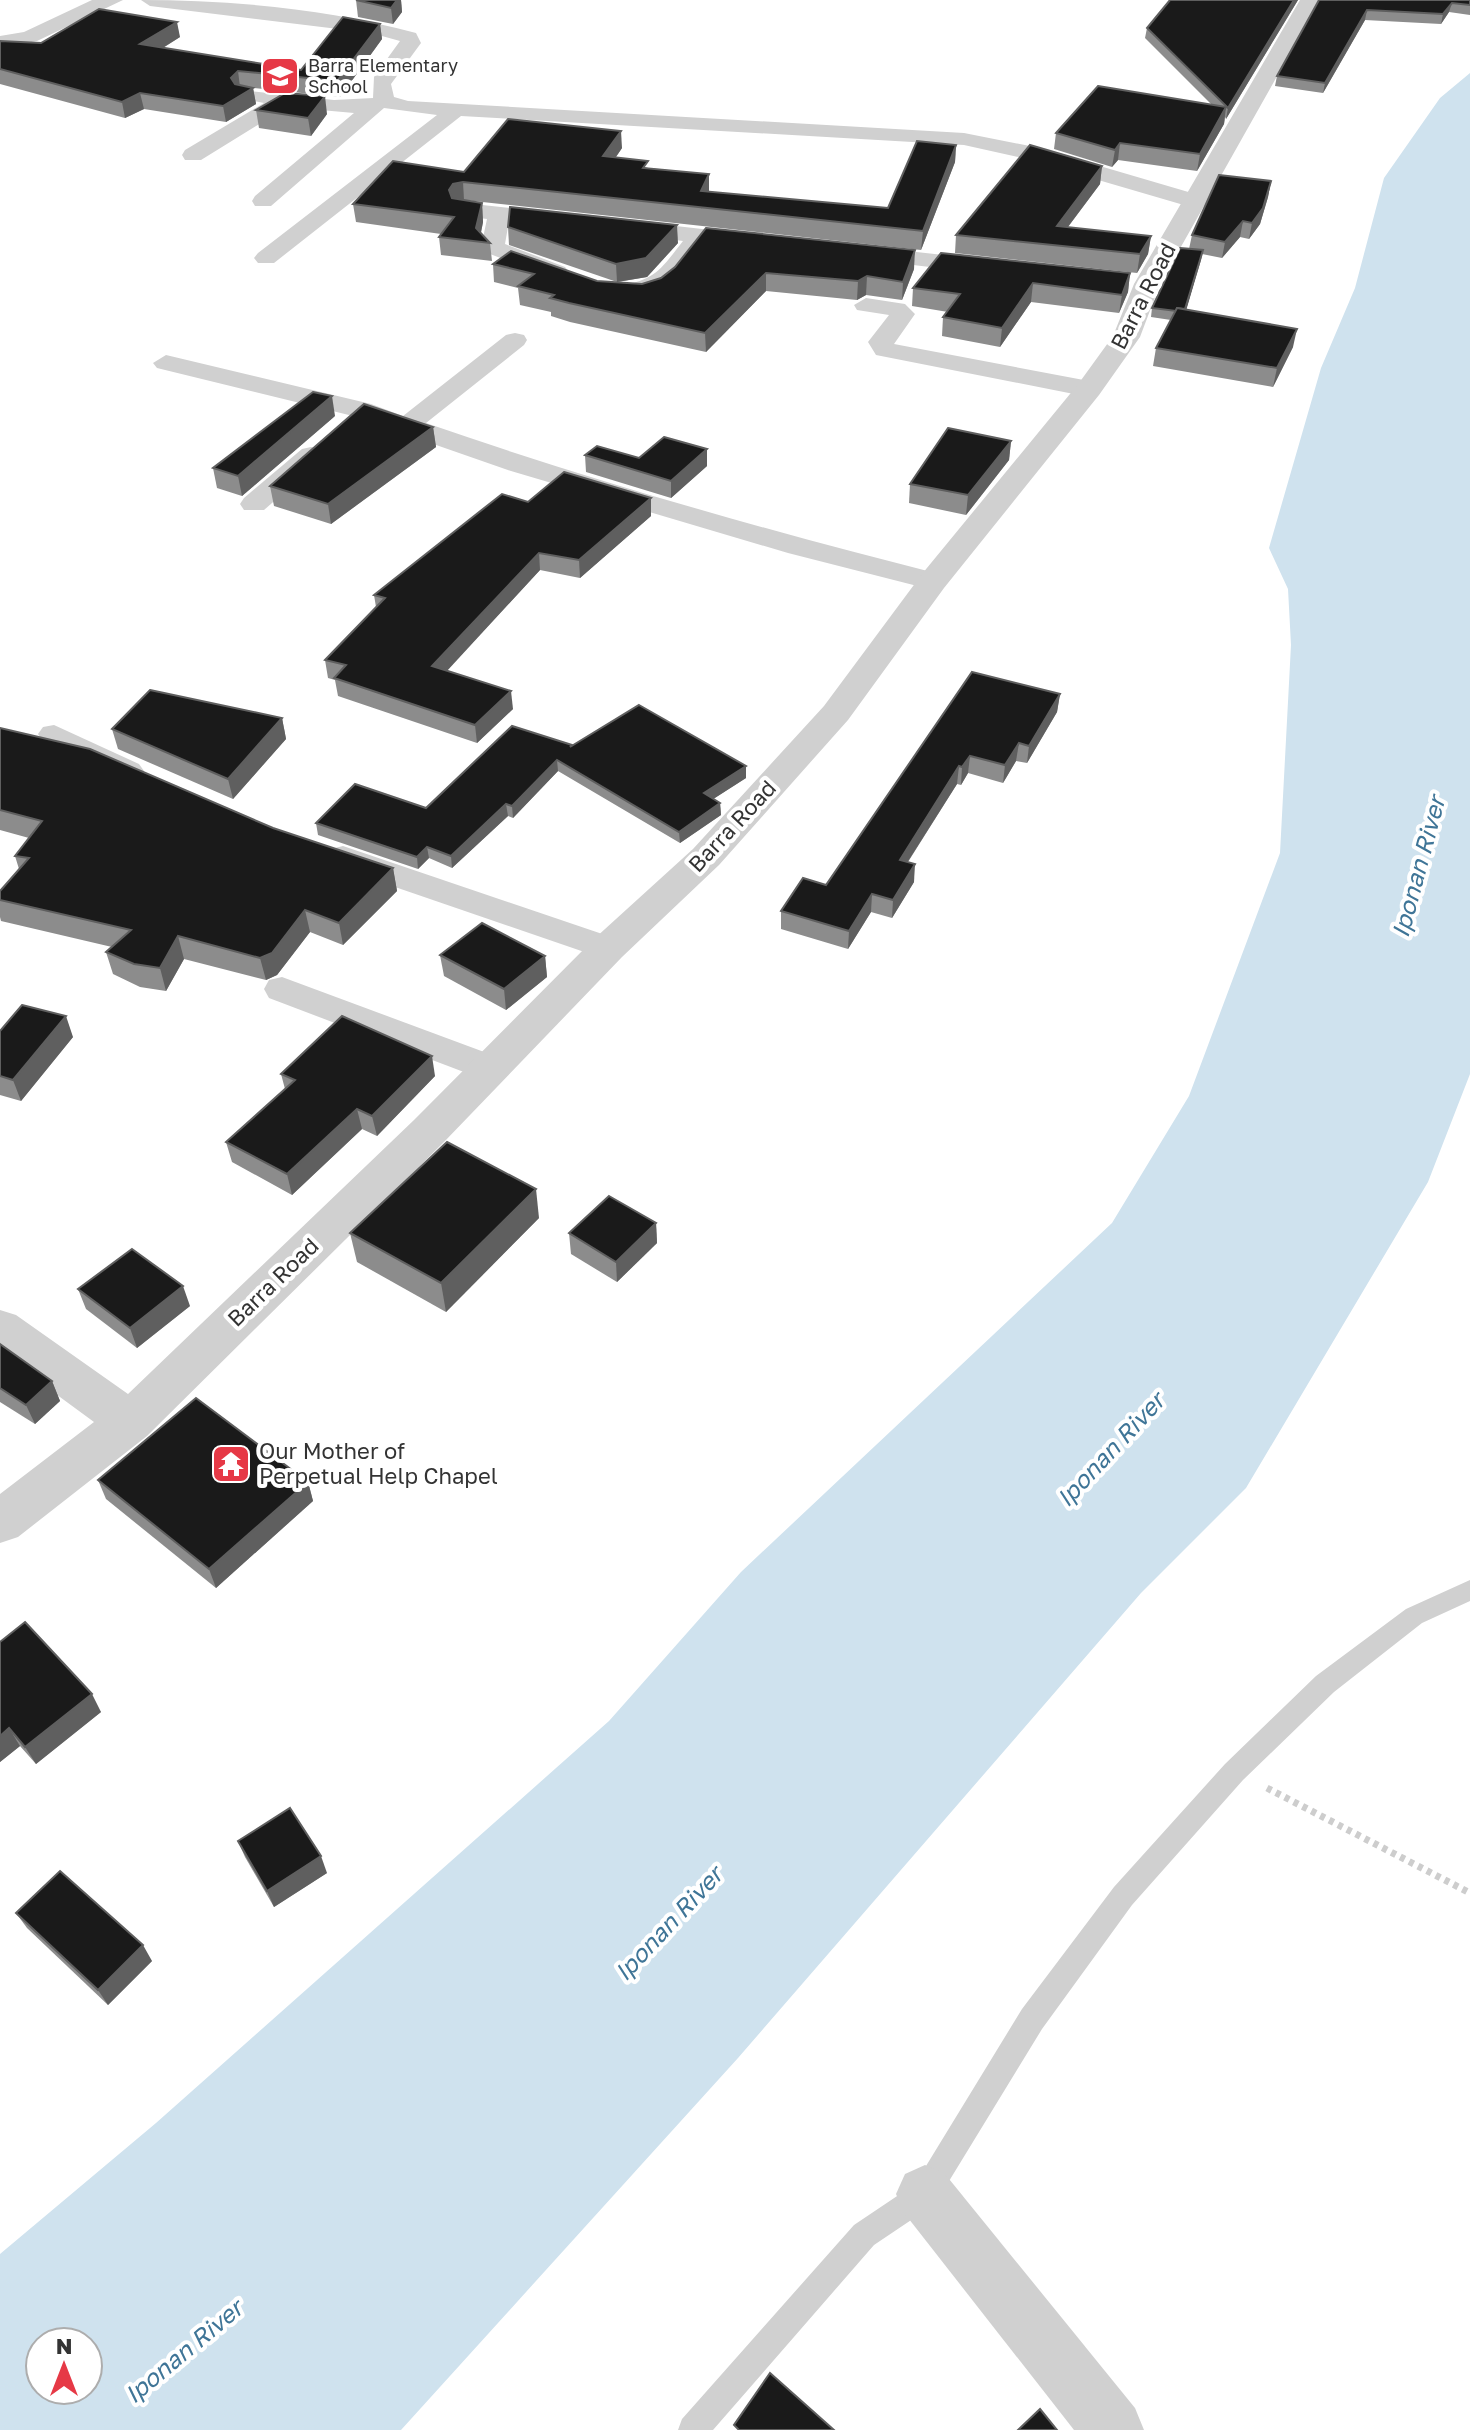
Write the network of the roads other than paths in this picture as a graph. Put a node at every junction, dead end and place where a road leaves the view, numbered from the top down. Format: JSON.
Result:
{"nodes":[{"id":1,"x":114,"y":0,"type":"edge"},
{"id":2,"x":151,"y":0,"type":"edge"},
{"id":3,"x":1310,"y":0,"type":"edge"},
{"id":4,"x":0,"y":42,"type":"edge"},
{"id":5,"x":247,"y":94,"type":"edge"},
{"id":6,"x":285,"y":99,"type":"junction"},
{"id":7,"x":380,"y":103,"type":"junction"},
{"id":8,"x":455,"y":111,"type":"junction"},
{"id":9,"x":193,"y":155,"type":"dead end"},
{"id":10,"x":263,"y":201,"type":"dead end"},
{"id":11,"x":1194,"y":201,"type":"junction"},
{"id":12,"x":464,"y":210,"type":"edge"},
{"id":13,"x":499,"y":213,"type":"junction"},
{"id":14,"x":699,"y":235,"type":"junction"},
{"id":15,"x":776,"y":244,"type":"edge"},
{"id":16,"x":838,"y":251,"type":"edge"},
{"id":17,"x":266,"y":258,"type":"dead end"},
{"id":18,"x":1008,"y":269,"type":"edge"},
{"id":19,"x":572,"y":278,"type":"edge"},
{"id":20,"x":602,"y":288,"type":"edge"},
{"id":21,"x":866,"y":305,"type":"dead end"},
{"id":22,"x":515,"y":340,"type":"dead end"},
{"id":23,"x":166,"y":363,"type":"dead end"},
{"id":24,"x":1089,"y":389,"type":"junction"},
{"id":25,"x":362,"y":410,"type":"junction"},
{"id":26,"x":409,"y":424,"type":"junction"},
{"id":27,"x":254,"y":504,"type":"dead end"},
{"id":28,"x":933,"y":581,"type":"junction"},
{"id":29,"x":54,"y":734,"type":"dead end"},
{"id":30,"x":163,"y":786,"type":"edge"},
{"id":31,"x":306,"y":845,"type":"edge"},
{"id":32,"x":608,"y":948,"type":"junction"},
{"id":33,"x":282,"y":989,"type":"dead end"},
{"id":34,"x":490,"y":1068,"type":"junction"},
{"id":35,"x":0,"y":1328,"type":"edge"},
{"id":36,"x":130,"y":1422,"type":"junction"},
{"id":37,"x":0,"y":1522,"type":"edge"},
{"id":38,"x":1470,"y":1590,"type":"edge"},
{"id":39,"x":925,"y":2194,"type":"junction"},
{"id":40,"x":693,"y":2430,"type":"edge"},
{"id":41,"x":1113,"y":2430,"type":"edge"}],
"edges":[{"from":1,"to":4,"type":"street"},
{"from":2,"to":7,"type":"street"},
{"from":3,"to":11,"type":"street","name":"Barra Road"},
{"from":5,"to":6,"type":"street"},
{"from":6,"to":7,"type":"street"},
{"from":6,"to":9,"type":"street"},
{"from":7,"to":8,"type":"street"},
{"from":7,"to":10,"type":"street"},
{"from":8,"to":11,"type":"street"},
{"from":8,"to":17,"type":"street"},
{"from":11,"to":24,"type":"street","name":"Barra Road"},
{"from":12,"to":13,"type":"street"},
{"from":13,"to":14,"type":"street"},
{"from":13,"to":19,"type":"street"},
{"from":14,"to":15,"type":"street"},
{"from":14,"to":20,"type":"street"},
{"from":16,"to":18,"type":"street"},
{"from":21,"to":24,"type":"street"},
{"from":22,"to":26,"type":"street"},
{"from":23,"to":25,"type":"street"},
{"from":24,"to":28,"type":"street","name":"Barra Road"},
{"from":25,"to":26,"type":"street"},
{"from":25,"to":27,"type":"street"},
{"from":26,"to":28,"type":"street"},
{"from":28,"to":32,"type":"street","name":"Barra Road"},
{"from":29,"to":30,"type":"street"},
{"from":31,"to":32,"type":"street"},
{"from":32,"to":34,"type":"street","name":"Barra Road"},
{"from":33,"to":34,"type":"street"},
{"from":34,"to":36,"type":"street","name":"Barra Road"},
{"from":35,"to":36,"type":"street"},
{"from":36,"to":37,"type":"street","name":"Barra Road"},
{"from":38,"to":39,"type":"lane"},
{"from":39,"to":40,"type":"lane"},
{"from":39,"to":41,"type":"street"}]}
